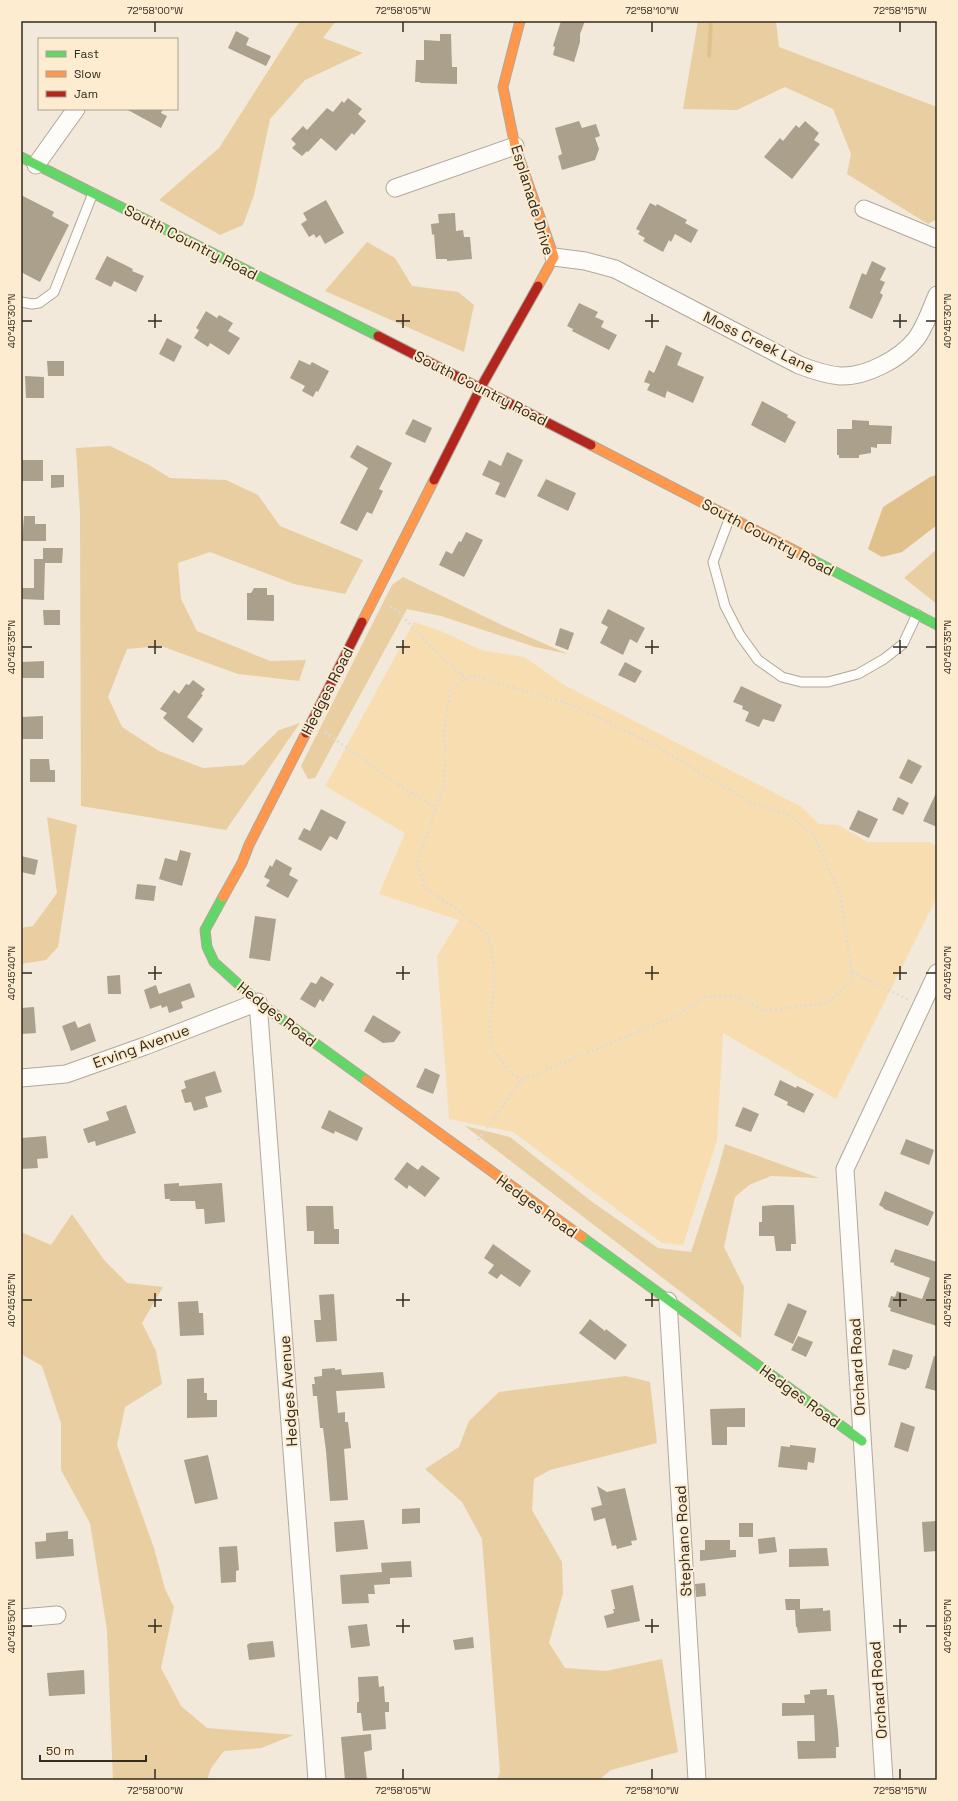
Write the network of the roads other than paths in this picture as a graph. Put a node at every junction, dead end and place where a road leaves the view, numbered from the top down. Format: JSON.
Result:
{"nodes":[{"id":1,"x":520,"y":21,"type":"edge"},
{"id":2,"x":75,"y":110,"type":"edge"},
{"id":3,"x":515,"y":146,"type":"junction"},
{"id":4,"x":25,"y":160,"type":"edge"},
{"id":5,"x":396,"y":188,"type":"dead end"},
{"id":6,"x":93,"y":193,"type":"junction"},
{"id":7,"x":864,"y":209,"type":"dead end"},
{"id":8,"x":937,"y":239,"type":"edge"},
{"id":9,"x":554,"y":257,"type":"junction"},
{"id":10,"x":937,"y":295,"type":"edge"},
{"id":11,"x":21,"y":302,"type":"edge"},
{"id":12,"x":481,"y":387,"type":"junction"},
{"id":13,"x":730,"y":516,"type":"junction"},
{"id":14,"x":917,"y":614,"type":"junction"},
{"id":15,"x":937,"y":625,"type":"edge"},
{"id":16,"x":937,"y":973,"type":"edge"},
{"id":17,"x":258,"y":1002,"type":"junction"},
{"id":18,"x":21,"y":1078,"type":"edge"},
{"id":19,"x":668,"y":1301,"type":"junction"},
{"id":20,"x":862,"y":1441,"type":"junction"},
{"id":21,"x":57,"y":1614,"type":"dead end"},
{"id":22,"x":21,"y":1618,"type":"edge"},
{"id":23,"x":317,"y":1780,"type":"edge"},
{"id":24,"x":697,"y":1780,"type":"edge"},
{"id":25,"x":884,"y":1780,"type":"edge"}],
"edges":[{"from":1,"to":3,"type":"street","name":"Esplanade Drive"},
{"from":2,"to":4,"type":"street"},
{"from":3,"to":5,"type":"street"},
{"from":3,"to":9,"type":"street","name":"Esplanade Drive"},
{"from":4,"to":6,"type":"street","name":"South Country Road"},
{"from":6,"to":11,"type":"lane"},
{"from":6,"to":12,"type":"street","name":"South Country Road"},
{"from":7,"to":8,"type":"street"},
{"from":9,"to":10,"type":"street","name":"Moss Creek Lane"},
{"from":9,"to":12,"type":"street","name":"Esplanade Drive"},
{"from":12,"to":13,"type":"street","name":"South Country Road"},
{"from":12,"to":17,"type":"street","name":"Hedges Road"},
{"from":13,"to":14,"type":"street","name":"South Country Road"},
{"from":13,"to":14,"type":"lane"},
{"from":14,"to":15,"type":"street","name":"South Country Road"},
{"from":16,"to":20,"type":"street","name":"Orchard Road"},
{"from":17,"to":18,"type":"street","name":"Erving Avenue"},
{"from":17,"to":19,"type":"street","name":"Hedges Road"},
{"from":17,"to":23,"type":"street","name":"Hedges Avenue"},
{"from":19,"to":20,"type":"street","name":"Hedges Road"},
{"from":19,"to":24,"type":"street","name":"Stephano Road"},
{"from":20,"to":25,"type":"street","name":"Orchard Road"},
{"from":21,"to":22,"type":"street"}]}
